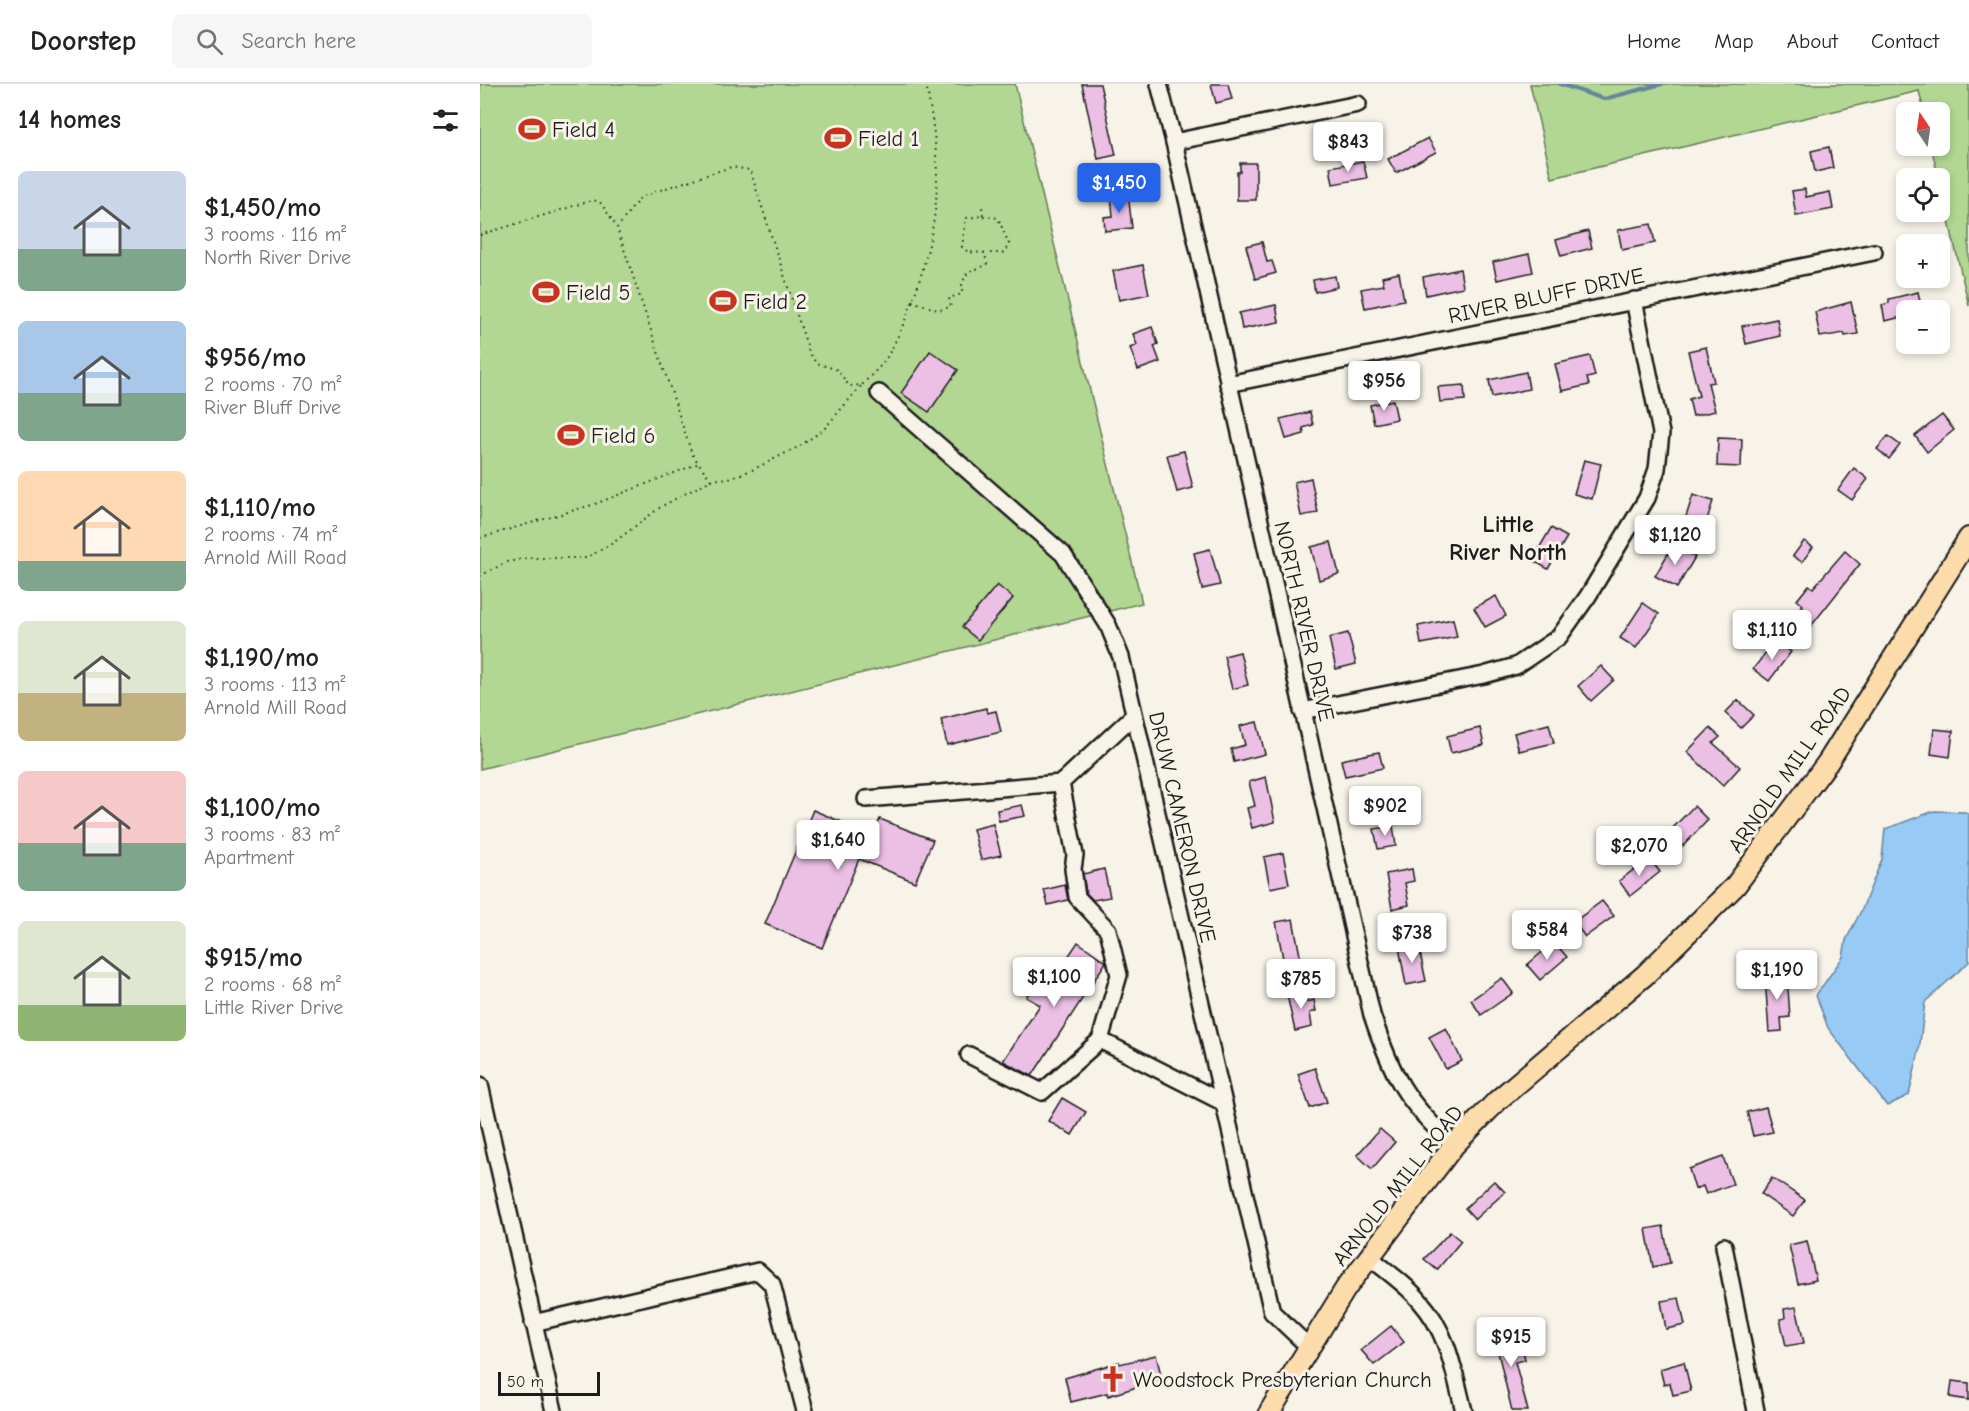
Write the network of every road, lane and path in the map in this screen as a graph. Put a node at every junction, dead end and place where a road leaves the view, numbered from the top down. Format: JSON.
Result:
{"nodes":[{"id":1,"x":926,"y":84,"type":"edge"},
{"id":2,"x":1159,"y":84,"type":"edge"},
{"id":3,"x":1358,"y":104,"type":"dead end"},
{"id":4,"x":1174,"y":142,"type":"junction"},
{"id":5,"x":982,"y":206,"type":"dead end"},
{"id":6,"x":983,"y":216,"type":"junction"},
{"id":7,"x":617,"y":228,"type":"junction"},
{"id":8,"x":480,"y":235,"type":"edge"},
{"id":9,"x":1874,"y":252,"type":"dead end"},
{"id":10,"x":985,"y":253,"type":"junction"},
{"id":11,"x":1634,"y":300,"type":"junction"},
{"id":12,"x":912,"y":301,"type":"junction"},
{"id":13,"x":1228,"y":384,"type":"junction"},
{"id":14,"x":862,"y":385,"type":"junction"},
{"id":15,"x":879,"y":393,"type":"joint"},
{"id":16,"x":697,"y":464,"type":"junction"},
{"id":17,"x":711,"y":480,"type":"junction"},
{"id":18,"x":480,"y":538,"type":"edge"},
{"id":19,"x":1969,"y":538,"type":"edge"},
{"id":20,"x":480,"y":576,"type":"edge"},
{"id":21,"x":1302,"y":711,"type":"junction"},
{"id":22,"x":1134,"y":715,"type":"junction"},
{"id":23,"x":1061,"y":783,"type":"junction"},
{"id":24,"x":866,"y":799,"type":"dead end"},
{"id":25,"x":1100,"y":1040,"type":"junction"},
{"id":26,"x":969,"y":1055,"type":"dead end"},
{"id":27,"x":480,"y":1085,"type":"edge"},
{"id":28,"x":1224,"y":1103,"type":"junction"},
{"id":29,"x":1454,"y":1145,"type":"junction"},
{"id":30,"x":1724,"y":1246,"type":"dead end"},
{"id":31,"x":1368,"y":1256,"type":"junction"},
{"id":32,"x":533,"y":1323,"type":"junction"},
{"id":33,"x":1309,"y":1347,"type":"junction"},
{"id":34,"x":554,"y":1411,"type":"edge"},
{"id":35,"x":805,"y":1411,"type":"edge"},
{"id":36,"x":1270,"y":1411,"type":"edge"},
{"id":37,"x":1464,"y":1411,"type":"edge"},
{"id":38,"x":1756,"y":1411,"type":"edge"}],
"edges":[{"from":1,"to":12,"type":"path"},
{"from":2,"to":4,"type":"street","name":"NORTH RIVER DRIVE"},
{"from":3,"to":4,"type":"street"},
{"from":4,"to":13,"type":"street","name":"NORTH RIVER DRIVE"},
{"from":5,"to":6,"type":"path"},
{"from":6,"to":10,"type":"path"},
{"from":6,"to":10,"type":"path"},
{"from":7,"to":8,"type":"path"},
{"from":7,"to":14,"type":"path"},
{"from":7,"to":16,"type":"path"},
{"from":9,"to":11,"type":"street","name":"RIVER BLUFF DRIVE"},
{"from":10,"to":12,"type":"path"},
{"from":11,"to":13,"type":"street","name":"RIVER BLUFF DRIVE"},
{"from":11,"to":21,"type":"street"},
{"from":12,"to":14,"type":"path"},
{"from":13,"to":21,"type":"street","name":"NORTH RIVER DRIVE"},
{"from":14,"to":15,"type":"path"},
{"from":14,"to":17,"type":"path"},
{"from":15,"to":22,"type":"street","name":"DRUW CAMERON DRIVE"},
{"from":16,"to":17,"type":"path"},
{"from":16,"to":18,"type":"path"},
{"from":17,"to":20,"type":"path"},
{"from":19,"to":29,"type":"main road","name":"ARNOLD MILL ROAD"},
{"from":21,"to":29,"type":"street","name":"NORTH RIVER DRIVE"},
{"from":22,"to":23,"type":"street"},
{"from":22,"to":28,"type":"street","name":"DRUW CAMERON DRIVE"},
{"from":23,"to":24,"type":"street"},
{"from":23,"to":25,"type":"street"},
{"from":25,"to":26,"type":"street"},
{"from":25,"to":28,"type":"street"},
{"from":27,"to":32,"type":"street"},
{"from":28,"to":33,"type":"street","name":"DRUW CAMERON DRIVE"},
{"from":29,"to":31,"type":"main road","name":"ARNOLD MILL ROAD"},
{"from":30,"to":38,"type":"street"},
{"from":31,"to":33,"type":"main road","name":"ARNOLD MILL ROAD"},
{"from":31,"to":37,"type":"street"},
{"from":32,"to":34,"type":"street"},
{"from":32,"to":35,"type":"street"},
{"from":33,"to":36,"type":"main road","name":"ARNOLD MILL ROAD"}]}
